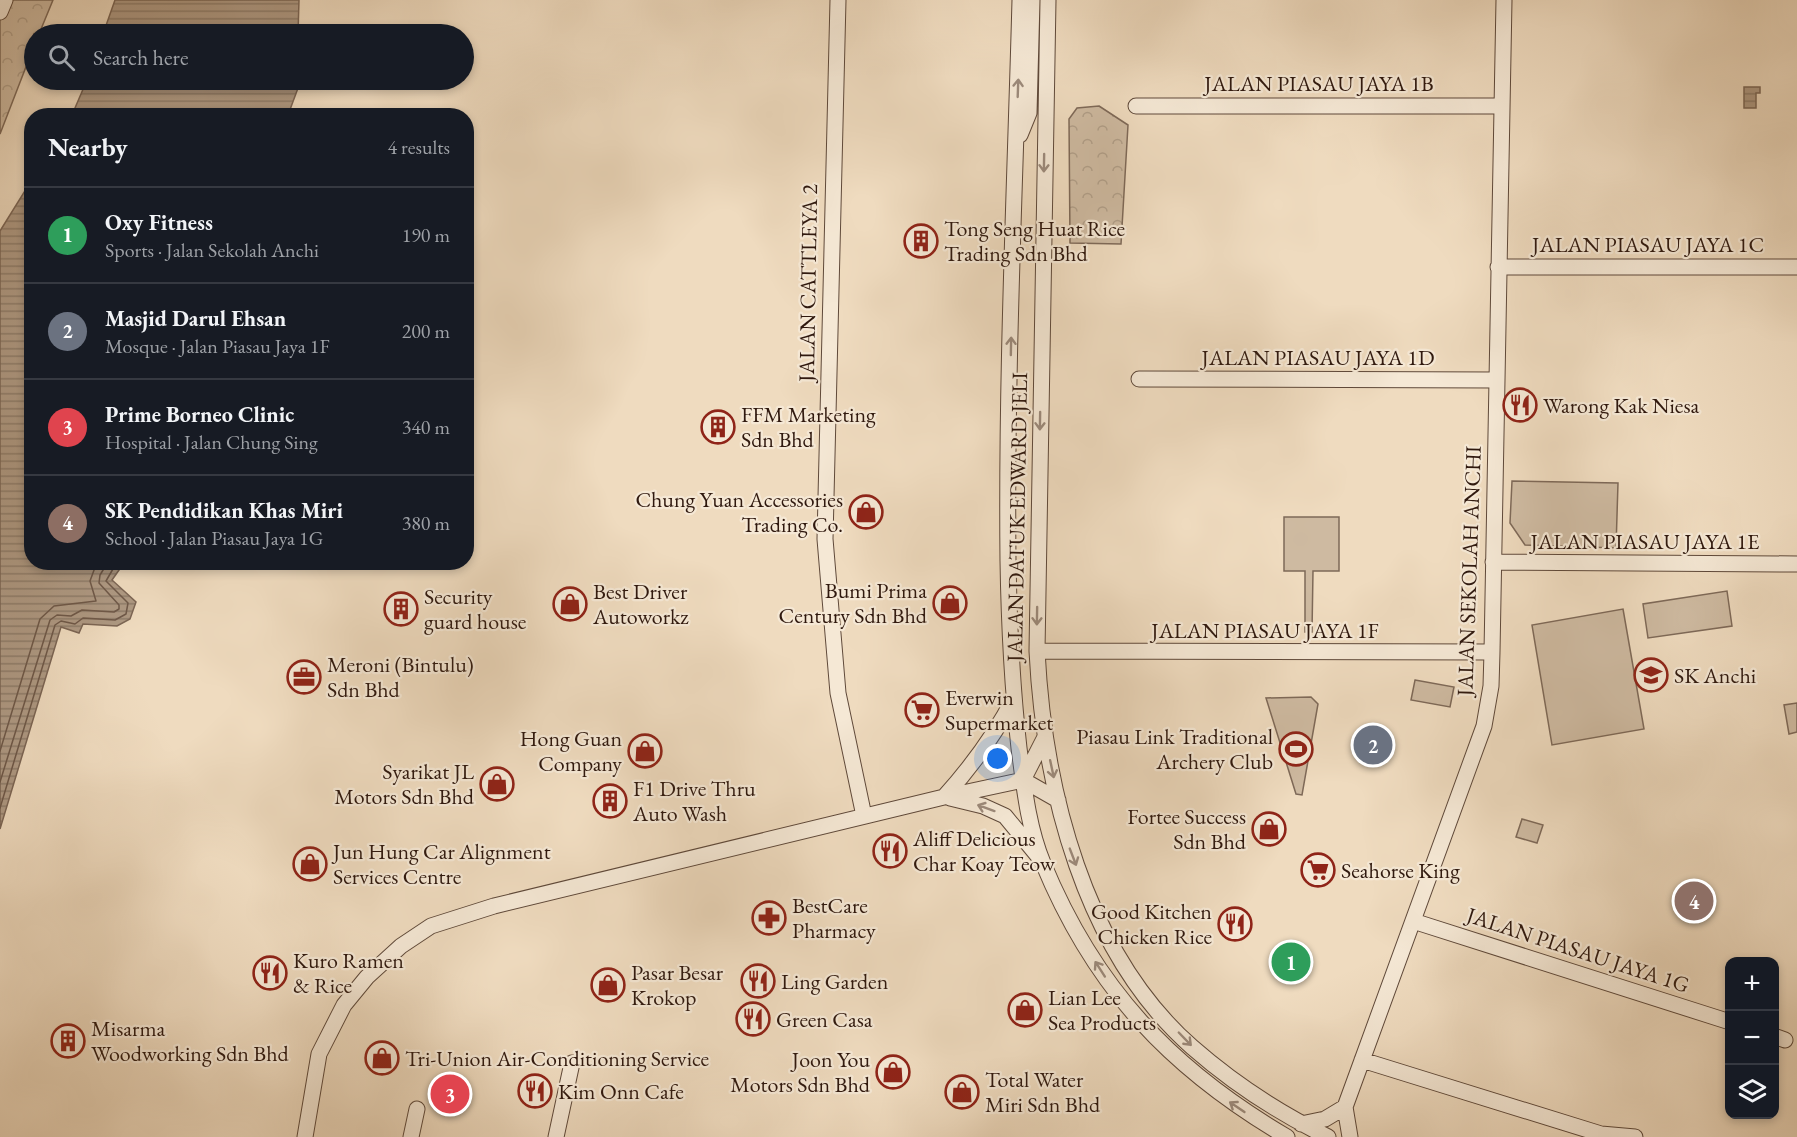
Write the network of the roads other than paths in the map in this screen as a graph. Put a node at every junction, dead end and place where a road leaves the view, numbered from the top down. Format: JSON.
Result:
{"nodes":[{"id":1,"x":5,"y":0,"type":"edge"},
{"id":2,"x":838,"y":0,"type":"edge"},
{"id":3,"x":1020,"y":0,"type":"edge"},
{"id":4,"x":1032,"y":0,"type":"edge"},
{"id":5,"x":1048,"y":0,"type":"edge"},
{"id":6,"x":1504,"y":0,"type":"edge"},
{"id":7,"x":0,"y":12,"type":"edge"},
{"id":8,"x":1136,"y":106,"type":"dead end"},
{"id":9,"x":1502,"y":106,"type":"junction"},
{"id":10,"x":1016,"y":144,"type":"junction"},
{"id":11,"x":1498,"y":267,"type":"junction"},
{"id":12,"x":1797,"y":267,"type":"edge"},
{"id":13,"x":1139,"y":379,"type":"dead end"},
{"id":14,"x":1496,"y":380,"type":"junction"},
{"id":15,"x":1493,"y":562,"type":"junction"},
{"id":16,"x":1797,"y":564,"type":"edge"},
{"id":17,"x":1037,"y":651,"type":"junction"},
{"id":18,"x":1492,"y":652,"type":"junction"},
{"id":19,"x":1014,"y":698,"type":"junction"},
{"id":20,"x":1045,"y":737,"type":"junction"},
{"id":21,"x":1023,"y":780,"type":"junction"},
{"id":22,"x":944,"y":796,"type":"junction"},
{"id":23,"x":1058,"y":800,"type":"junction"},
{"id":24,"x":864,"y":816,"type":"junction"},
{"id":25,"x":1042,"y":861,"type":"junction"},
{"id":26,"x":1413,"y":921,"type":"junction"},
{"id":27,"x":1725,"y":1020,"type":"edge"},
{"id":28,"x":1362,"y":1059,"type":"junction"},
{"id":29,"x":572,"y":1063,"type":"dead end"},
{"id":30,"x":1345,"y":1107,"type":"junction"},
{"id":31,"x":417,"y":1109,"type":"dead end"},
{"id":32,"x":1301,"y":1124,"type":"junction"},
{"id":33,"x":305,"y":1137,"type":"edge"},
{"id":34,"x":411,"y":1137,"type":"edge"},
{"id":35,"x":556,"y":1137,"type":"edge"},
{"id":36,"x":1287,"y":1137,"type":"edge"},
{"id":37,"x":1328,"y":1137,"type":"edge"},
{"id":38,"x":1350,"y":1137,"type":"edge"},
{"id":39,"x":1635,"y":1137,"type":"edge"}],
"edges":[{"from":1,"to":7,"type":"street"},
{"from":2,"to":24,"type":"street","name":"JALAN CATTLEYA 2"},
{"from":10,"to":3,"type":"street","name":"JALAN DATUK EDWARD JELI","one_way":true},
{"from":4,"to":10,"type":"street"},
{"from":5,"to":17,"type":"street","name":"JALAN DATUK EDWARD JELI","one_way":true},
{"from":6,"to":9,"type":"street","name":"JALAN SEKOLAH ANCHI"},
{"from":8,"to":9,"type":"street","name":"JALAN PIASAU JAYA 1B"},
{"from":9,"to":11,"type":"street","name":"JALAN SEKOLAH ANCHI"},
{"from":19,"to":10,"type":"street","name":"JALAN DATUK EDWARD JELI","one_way":true},
{"from":11,"to":12,"type":"street","name":"JALAN PIASAU JAYA 1C"},
{"from":11,"to":14,"type":"street","name":"JALAN SEKOLAH ANCHI"},
{"from":13,"to":14,"type":"street","name":"JALAN PIASAU JAYA 1D"},
{"from":14,"to":15,"type":"street","name":"JALAN SEKOLAH ANCHI"},
{"from":15,"to":16,"type":"street","name":"JALAN PIASAU JAYA 1E"},
{"from":15,"to":18,"type":"street","name":"JALAN SEKOLAH ANCHI"},
{"from":17,"to":18,"type":"street","name":"JALAN PIASAU JAYA 1F"},
{"from":17,"to":20,"type":"street","name":"JALAN DATUK EDWARD JELI"},
{"from":18,"to":26,"type":"street","name":"JALAN SEKOLAH ANCHI"},
{"from":19,"to":21,"type":"street","name":"JALAN DATUK EDWARD JELI"},
{"from":19,"to":22,"type":"street"},
{"from":20,"to":21,"type":"street"},
{"from":20,"to":23,"type":"street","name":"JALAN DATUK EDWARD JELI","one_way":true},
{"from":21,"to":22,"type":"street"},
{"from":21,"to":23,"type":"street"},
{"from":21,"to":25,"type":"street","name":"JALAN DATUK EDWARD JELI"},
{"from":22,"to":24,"type":"street"},
{"from":25,"to":22,"type":"street","one_way":true},
{"from":23,"to":32,"type":"street","name":"JALAN DATUK EDWARD JELI","one_way":true},
{"from":24,"to":33,"type":"street"},
{"from":36,"to":25,"type":"street","name":"JALAN DATUK EDWARD JELI","one_way":true},
{"from":26,"to":27,"type":"street","name":"JALAN PIASAU JAYA 1G"},
{"from":26,"to":28,"type":"street","name":"JALAN SEKOLAH ANCHI"},
{"from":28,"to":30,"type":"street","name":"JALAN SEKOLAH ANCHI"},
{"from":28,"to":39,"type":"street"},
{"from":29,"to":35,"type":"street"},
{"from":30,"to":32,"type":"street"},
{"from":30,"to":38,"type":"street"},
{"from":31,"to":34,"type":"street"},
{"from":32,"to":37,"type":"street","name":"JALAN DATUK EDWARD JELI"}]}
